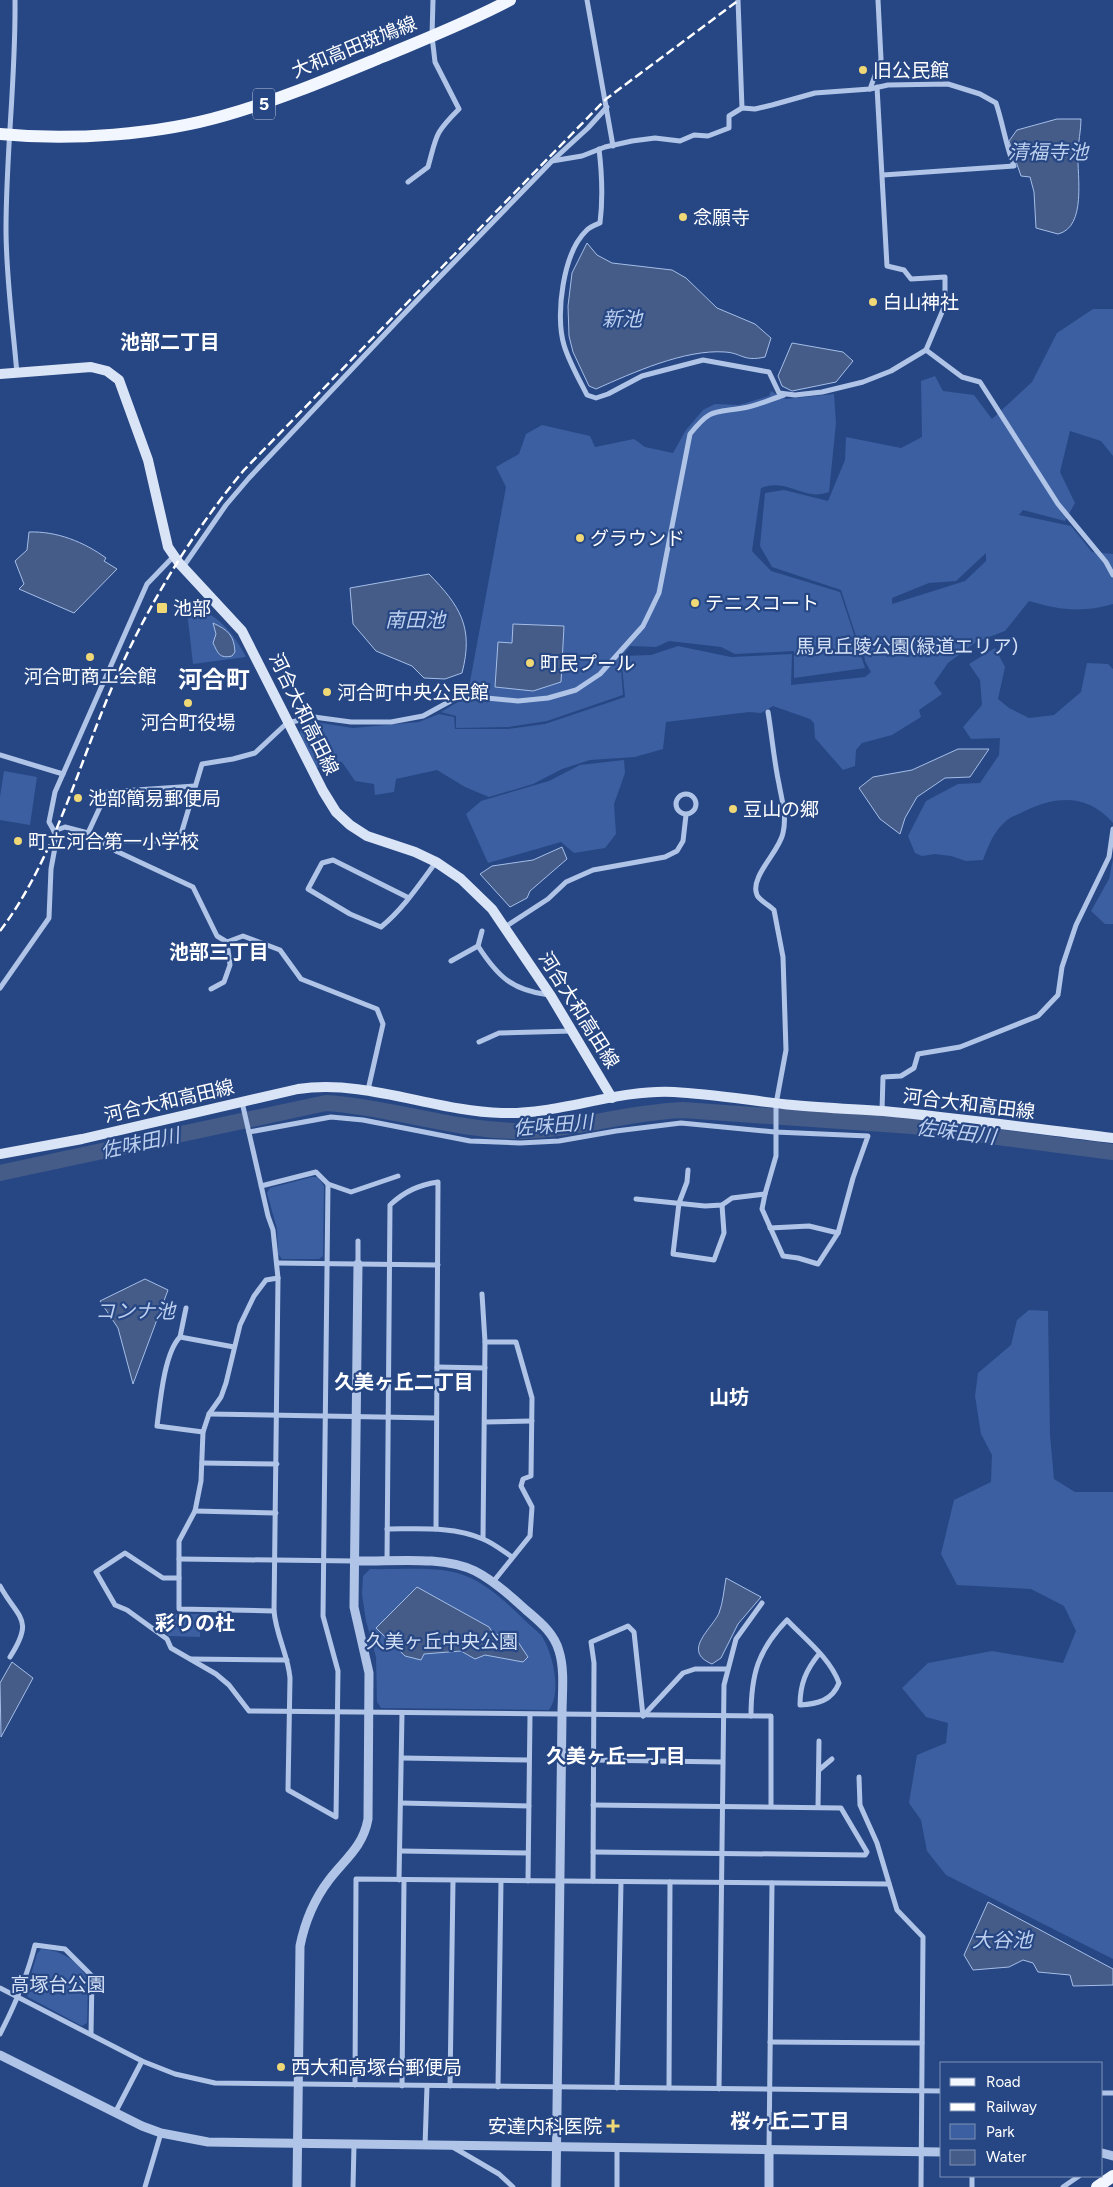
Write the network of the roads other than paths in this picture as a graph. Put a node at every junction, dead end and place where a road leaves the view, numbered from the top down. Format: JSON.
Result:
{"nodes":[{"id":1,"x":15,"y":0,"type":"edge"},
{"id":2,"x":433,"y":0,"type":"edge"},
{"id":3,"x":510,"y":0,"type":"edge"},
{"id":4,"x":588,"y":0,"type":"edge"},
{"id":5,"x":738,"y":0,"type":"edge"},
{"id":6,"x":878,"y":0,"type":"edge"},
{"id":7,"x":432,"y":36,"type":"junction"},
{"id":8,"x":877,"y":87,"type":"junction"},
{"id":9,"x":870,"y":89,"type":"junction"},
{"id":10,"x":607,"y":107,"type":"junction"},
{"id":11,"x":742,"y":108,"type":"junction"},
{"id":12,"x":5,"y":135,"type":"edge"},
{"id":13,"x":613,"y":146,"type":"junction"},
{"id":14,"x":599,"y":150,"type":"junction"},
{"id":15,"x":552,"y":161,"type":"junction"},
{"id":16,"x":883,"y":175,"type":"junction"},
{"id":17,"x":408,"y":182,"type":"dead end"},
{"id":18,"x":926,"y":350,"type":"junction"},
{"id":19,"x":0,"y":374,"type":"edge"},
{"id":20,"x":17,"y":374,"type":"junction"},
{"id":21,"x":787,"y":394,"type":"junction"},
{"id":22,"x":174,"y":556,"type":"junction"},
{"id":23,"x":183,"y":567,"type":"junction"},
{"id":24,"x":1113,"y":575,"type":"edge"},
{"id":25,"x":768,"y":712,"type":"dead end"},
{"id":26,"x":287,"y":722,"type":"junction"},
{"id":27,"x":0,"y":755,"type":"edge"},
{"id":28,"x":63,"y":774,"type":"junction"},
{"id":29,"x":195,"y":786,"type":"junction"},
{"id":30,"x":686,"y":815,"type":"junction"},
{"id":31,"x":1113,"y":829,"type":"edge"},
{"id":32,"x":54,"y":831,"type":"junction"},
{"id":33,"x":88,"y":833,"type":"junction"},
{"id":34,"x":116,"y":851,"type":"junction"},
{"id":35,"x":436,"y":862,"type":"junction"},
{"id":36,"x":409,"y":898,"type":"junction"},
{"id":37,"x":505,"y":927,"type":"junction"},
{"id":38,"x":482,"y":931,"type":"dead end"},
{"id":39,"x":227,"y":942,"type":"junction"},
{"id":40,"x":478,"y":946,"type":"junction"},
{"id":41,"x":451,"y":961,"type":"dead end"},
{"id":42,"x":0,"y":988,"type":"edge"},
{"id":43,"x":211,"y":989,"type":"dead end"},
{"id":44,"x":552,"y":996,"type":"junction"},
{"id":45,"x":574,"y":1030,"type":"junction"},
{"id":46,"x":479,"y":1042,"type":"dead end"},
{"id":47,"x":368,"y":1091,"type":"junction"},
{"id":48,"x":612,"y":1098,"type":"junction"},
{"id":49,"x":242,"y":1102,"type":"junction"},
{"id":50,"x":776,"y":1104,"type":"junction"},
{"id":51,"x":882,"y":1111,"type":"junction"},
{"id":52,"x":248,"y":1132,"type":"junction"},
{"id":53,"x":775,"y":1132,"type":"junction"},
{"id":54,"x":1113,"y":1138,"type":"edge"},
{"id":55,"x":0,"y":1154,"type":"edge"},
{"id":56,"x":688,"y":1170,"type":"dead end"},
{"id":57,"x":398,"y":1176,"type":"dead end"},
{"id":58,"x":328,"y":1184,"type":"junction"},
{"id":59,"x":261,"y":1186,"type":"junction"},
{"id":60,"x":765,"y":1194,"type":"junction"},
{"id":61,"x":636,"y":1199,"type":"dead end"},
{"id":62,"x":679,"y":1203,"type":"junction"},
{"id":63,"x":722,"y":1205,"type":"junction"},
{"id":64,"x":770,"y":1228,"type":"junction"},
{"id":65,"x":838,"y":1233,"type":"junction"},
{"id":66,"x":358,"y":1242,"type":"dead end"},
{"id":67,"x":276,"y":1263,"type":"junction"},
{"id":68,"x":327,"y":1263,"type":"junction"},
{"id":69,"x":358,"y":1264,"type":"junction"},
{"id":70,"x":390,"y":1264,"type":"junction"},
{"id":71,"x":438,"y":1265,"type":"junction"},
{"id":72,"x":278,"y":1278,"type":"junction"},
{"id":73,"x":482,"y":1294,"type":"dead end"},
{"id":74,"x":186,"y":1308,"type":"dead end"},
{"id":75,"x":180,"y":1336,"type":"junction"},
{"id":76,"x":485,"y":1342,"type":"junction"},
{"id":77,"x":234,"y":1348,"type":"junction"},
{"id":78,"x":437,"y":1367,"type":"junction"},
{"id":79,"x":485,"y":1368,"type":"junction"},
{"id":80,"x":209,"y":1414,"type":"junction"},
{"id":81,"x":277,"y":1416,"type":"junction"},
{"id":82,"x":325,"y":1416,"type":"junction"},
{"id":83,"x":357,"y":1417,"type":"junction"},
{"id":84,"x":389,"y":1417,"type":"junction"},
{"id":85,"x":436,"y":1418,"type":"junction"},
{"id":86,"x":532,"y":1421,"type":"junction"},
{"id":87,"x":485,"y":1422,"type":"junction"},
{"id":88,"x":203,"y":1432,"type":"junction"},
{"id":89,"x":202,"y":1463,"type":"junction"},
{"id":90,"x":277,"y":1464,"type":"junction"},
{"id":91,"x":195,"y":1511,"type":"junction"},
{"id":92,"x":276,"y":1513,"type":"junction"},
{"id":93,"x":387,"y":1529,"type":"junction"},
{"id":94,"x":436,"y":1529,"type":"junction"},
{"id":95,"x":483,"y":1539,"type":"junction"},
{"id":96,"x":512,"y":1557,"type":"junction"},
{"id":97,"x":179,"y":1559,"type":"junction"},
{"id":98,"x":275,"y":1560,"type":"junction"},
{"id":99,"x":354,"y":1560,"type":"junction"},
{"id":100,"x":324,"y":1561,"type":"junction"},
{"id":101,"x":387,"y":1561,"type":"junction"},
{"id":102,"x":179,"y":1578,"type":"junction"},
{"id":103,"x":493,"y":1583,"type":"junction"},
{"id":104,"x":0,"y":1586,"type":"edge"},
{"id":105,"x":762,"y":1603,"type":"dead end"},
{"id":106,"x":274,"y":1612,"type":"junction"},
{"id":107,"x":819,"y":1654,"type":"junction"},
{"id":108,"x":10,"y":1657,"type":"dead end"},
{"id":109,"x":190,"y":1659,"type":"junction"},
{"id":110,"x":287,"y":1660,"type":"junction"},
{"id":111,"x":726,"y":1669,"type":"junction"},
{"id":112,"x":290,"y":1712,"type":"junction"},
{"id":113,"x":337,"y":1712,"type":"junction"},
{"id":114,"x":369,"y":1712,"type":"junction"},
{"id":115,"x":402,"y":1712,"type":"junction"},
{"id":116,"x":530,"y":1714,"type":"junction"},
{"id":117,"x":562,"y":1715,"type":"junction"},
{"id":118,"x":594,"y":1715,"type":"junction"},
{"id":119,"x":643,"y":1716,"type":"junction"},
{"id":120,"x":723,"y":1716,"type":"junction"},
{"id":121,"x":751,"y":1716,"type":"junction"},
{"id":122,"x":819,"y":1741,"type":"dead end"},
{"id":123,"x":402,"y":1758,"type":"junction"},
{"id":124,"x":832,"y":1759,"type":"dead end"},
{"id":125,"x":529,"y":1760,"type":"junction"},
{"id":126,"x":594,"y":1760,"type":"junction"},
{"id":127,"x":722,"y":1762,"type":"junction"},
{"id":128,"x":818,"y":1770,"type":"junction"},
{"id":129,"x":859,"y":1777,"type":"dead end"},
{"id":130,"x":401,"y":1803,"type":"junction"},
{"id":131,"x":593,"y":1805,"type":"junction"},
{"id":132,"x":529,"y":1806,"type":"junction"},
{"id":133,"x":722,"y":1806,"type":"junction"},
{"id":134,"x":771,"y":1806,"type":"junction"},
{"id":135,"x":818,"y":1807,"type":"junction"},
{"id":136,"x":401,"y":1851,"type":"junction"},
{"id":137,"x":593,"y":1852,"type":"junction"},
{"id":138,"x":528,"y":1853,"type":"junction"},
{"id":139,"x":722,"y":1854,"type":"junction"},
{"id":140,"x":402,"y":1880,"type":"junction"},
{"id":141,"x":453,"y":1881,"type":"junction"},
{"id":142,"x":501,"y":1881,"type":"junction"},
{"id":143,"x":528,"y":1881,"type":"junction"},
{"id":144,"x":560,"y":1881,"type":"junction"},
{"id":145,"x":593,"y":1881,"type":"junction"},
{"id":146,"x":620,"y":1882,"type":"junction"},
{"id":147,"x":670,"y":1882,"type":"junction"},
{"id":148,"x":721,"y":1882,"type":"junction"},
{"id":149,"x":772,"y":1883,"type":"junction"},
{"id":150,"x":889,"y":1884,"type":"junction"},
{"id":151,"x":0,"y":1988,"type":"edge"},
{"id":152,"x":19,"y":1997,"type":"junction"},
{"id":153,"x":0,"y":2034,"type":"edge"},
{"id":154,"x":91,"y":2034,"type":"junction"},
{"id":155,"x":770,"y":2042,"type":"junction"},
{"id":156,"x":922,"y":2043,"type":"junction"},
{"id":157,"x":0,"y":2055,"type":"edge"},
{"id":158,"x":142,"y":2062,"type":"junction"},
{"id":159,"x":298,"y":2085,"type":"junction"},
{"id":160,"x":354,"y":2086,"type":"junction"},
{"id":161,"x":402,"y":2086,"type":"junction"},
{"id":162,"x":427,"y":2086,"type":"junction"},
{"id":163,"x":450,"y":2086,"type":"junction"},
{"id":164,"x":498,"y":2086,"type":"junction"},
{"id":165,"x":558,"y":2087,"type":"junction"},
{"id":166,"x":617,"y":2088,"type":"junction"},
{"id":167,"x":669,"y":2088,"type":"junction"},
{"id":168,"x":719,"y":2089,"type":"junction"},
{"id":169,"x":770,"y":2090,"type":"junction"},
{"id":170,"x":922,"y":2091,"type":"junction"},
{"id":171,"x":940,"y":2091,"type":"edge"},
{"id":172,"x":114,"y":2114,"type":"junction"},
{"id":173,"x":161,"y":2133,"type":"junction"},
{"id":174,"x":298,"y":2144,"type":"junction"},
{"id":175,"x":354,"y":2145,"type":"junction"},
{"id":176,"x":425,"y":2146,"type":"junction"},
{"id":177,"x":451,"y":2146,"type":"junction"},
{"id":178,"x":557,"y":2148,"type":"junction"},
{"id":179,"x":617,"y":2148,"type":"junction"},
{"id":180,"x":769,"y":2150,"type":"junction"},
{"id":181,"x":921,"y":2152,"type":"junction"},
{"id":182,"x":940,"y":2152,"type":"edge"},
{"id":183,"x":1113,"y":2176,"type":"edge"},
{"id":184,"x":1078,"y":2177,"type":"edge"},
{"id":185,"x":145,"y":2187,"type":"edge"},
{"id":186,"x":297,"y":2187,"type":"edge"},
{"id":187,"x":353,"y":2187,"type":"edge"},
{"id":188,"x":513,"y":2187,"type":"edge"},
{"id":189,"x":556,"y":2187,"type":"edge"},
{"id":190,"x":617,"y":2187,"type":"edge"},
{"id":191,"x":769,"y":2187,"type":"edge"},
{"id":192,"x":921,"y":2187,"type":"edge"},
{"id":193,"x":1063,"y":2187,"type":"edge"},
{"id":194,"x":1097,"y":2187,"type":"edge"}],
"edges":[{"from":1,"to":12,"type":"street"},
{"from":2,"to":7,"type":"street"},
{"from":3,"to":7,"type":"main road","name":"大和高田斑鳩線","number":"5"},
{"from":4,"to":10,"type":"street"},
{"from":5,"to":11,"type":"street"},
{"from":6,"to":9,"type":"street"},
{"from":7,"to":12,"type":"main road","name":"大和高田斑鳩線","number":"5"},
{"from":7,"to":17,"type":"street"},
{"from":8,"to":9,"type":"street"},
{"from":8,"to":16,"type":"street"},
{"from":8,"to":16,"type":"street"},
{"from":9,"to":11,"type":"street"},
{"from":10,"to":13,"type":"street"},
{"from":10,"to":15,"type":"street"},
{"from":11,"to":13,"type":"street"},
{"from":12,"to":20,"type":"street"},
{"from":13,"to":14,"type":"street"},
{"from":14,"to":15,"type":"street"},
{"from":14,"to":21,"type":"street"},
{"from":15,"to":23,"type":"street"},
{"from":16,"to":18,"type":"street"},
{"from":18,"to":21,"type":"street"},
{"from":18,"to":24,"type":"street"},
{"from":19,"to":20,"type":"main road","name":"河合大和高田線"},
{"from":20,"to":22,"type":"main road","name":"河合大和高田線"},
{"from":21,"to":26,"type":"street"},
{"from":22,"to":23,"type":"main road","name":"河合大和高田線"},
{"from":22,"to":28,"type":"street"},
{"from":23,"to":26,"type":"main road","name":"河合大和高田線"},
{"from":25,"to":50,"type":"street"},
{"from":26,"to":29,"type":"street"},
{"from":26,"to":35,"type":"main road","name":"河合大和高田線"},
{"from":27,"to":28,"type":"street"},
{"from":28,"to":32,"type":"street"},
{"from":29,"to":33,"type":"street"},
{"from":29,"to":34,"type":"street"},
{"from":30,"to":30,"type":"street"},
{"from":30,"to":37,"type":"street"},
{"from":31,"to":51,"type":"street"},
{"from":32,"to":33,"type":"street"},
{"from":32,"to":42,"type":"street"},
{"from":33,"to":34,"type":"street"},
{"from":34,"to":39,"type":"street"},
{"from":35,"to":36,"type":"street"},
{"from":35,"to":37,"type":"main road","name":"河合大和高田線"},
{"from":36,"to":36,"type":"street"},
{"from":37,"to":44,"type":"main road","name":"河合大和高田線"},
{"from":38,"to":40,"type":"street"},
{"from":39,"to":43,"type":"street"},
{"from":39,"to":47,"type":"street"},
{"from":40,"to":41,"type":"street"},
{"from":40,"to":44,"type":"street"},
{"from":44,"to":45,"type":"main road","name":"河合大和高田線"},
{"from":45,"to":46,"type":"street"},
{"from":45,"to":48,"type":"main road","name":"河合大和高田線"},
{"from":47,"to":48,"type":"main road","name":"河合大和高田線"},
{"from":47,"to":49,"type":"main road","name":"河合大和高田線"},
{"from":48,"to":50,"type":"main road","name":"河合大和高田線"},
{"from":49,"to":52,"type":"street"},
{"from":49,"to":55,"type":"main road","name":"河合大和高田線"},
{"from":50,"to":51,"type":"main road","name":"河合大和高田線"},
{"from":50,"to":53,"type":"street"},
{"from":51,"to":54,"type":"main road","name":"河合大和高田線"},
{"from":52,"to":53,"type":"street"},
{"from":52,"to":59,"type":"street"},
{"from":53,"to":60,"type":"street"},
{"from":53,"to":65,"type":"street"},
{"from":56,"to":62,"type":"street"},
{"from":57,"to":58,"type":"street"},
{"from":58,"to":59,"type":"street"},
{"from":58,"to":68,"type":"street"},
{"from":59,"to":67,"type":"street"},
{"from":60,"to":63,"type":"street"},
{"from":60,"to":64,"type":"street"},
{"from":61,"to":62,"type":"street"},
{"from":62,"to":63,"type":"street"},
{"from":62,"to":63,"type":"street"},
{"from":64,"to":65,"type":"street"},
{"from":64,"to":65,"type":"street"},
{"from":66,"to":69,"type":"street"},
{"from":67,"to":68,"type":"street"},
{"from":67,"to":72,"type":"street"},
{"from":68,"to":69,"type":"street"},
{"from":68,"to":82,"type":"street"},
{"from":69,"to":70,"type":"street"},
{"from":69,"to":83,"type":"street"},
{"from":70,"to":71,"type":"street"},
{"from":70,"to":71,"type":"street"},
{"from":70,"to":84,"type":"street"},
{"from":71,"to":78,"type":"street"},
{"from":72,"to":77,"type":"street"},
{"from":72,"to":81,"type":"street"},
{"from":73,"to":76,"type":"street"},
{"from":74,"to":75,"type":"street"},
{"from":75,"to":77,"type":"street"},
{"from":75,"to":88,"type":"street"},
{"from":76,"to":79,"type":"street"},
{"from":76,"to":86,"type":"street"},
{"from":77,"to":80,"type":"street"},
{"from":78,"to":79,"type":"street"},
{"from":78,"to":85,"type":"street"},
{"from":79,"to":87,"type":"street"},
{"from":80,"to":81,"type":"street"},
{"from":80,"to":88,"type":"street"},
{"from":81,"to":82,"type":"street"},
{"from":81,"to":90,"type":"street"},
{"from":82,"to":83,"type":"street"},
{"from":82,"to":100,"type":"street"},
{"from":83,"to":84,"type":"street"},
{"from":83,"to":99,"type":"street"},
{"from":84,"to":85,"type":"street"},
{"from":84,"to":93,"type":"street"},
{"from":85,"to":94,"type":"street"},
{"from":86,"to":87,"type":"street"},
{"from":86,"to":96,"type":"street"},
{"from":87,"to":95,"type":"street"},
{"from":88,"to":89,"type":"street"},
{"from":89,"to":90,"type":"street"},
{"from":89,"to":91,"type":"street"},
{"from":90,"to":92,"type":"street"},
{"from":91,"to":92,"type":"street"},
{"from":91,"to":97,"type":"street"},
{"from":92,"to":98,"type":"street"},
{"from":93,"to":94,"type":"street"},
{"from":93,"to":101,"type":"street"},
{"from":94,"to":95,"type":"street"},
{"from":95,"to":96,"type":"street"},
{"from":96,"to":103,"type":"street"},
{"from":97,"to":98,"type":"street"},
{"from":97,"to":102,"type":"street"},
{"from":98,"to":100,"type":"street"},
{"from":98,"to":106,"type":"street"},
{"from":99,"to":100,"type":"street"},
{"from":99,"to":101,"type":"street"},
{"from":99,"to":114,"type":"street"},
{"from":100,"to":113,"type":"street"},
{"from":101,"to":103,"type":"street"},
{"from":102,"to":106,"type":"street"},
{"from":102,"to":109,"type":"street"},
{"from":103,"to":117,"type":"street"},
{"from":104,"to":108,"type":"street"},
{"from":105,"to":111,"type":"street"},
{"from":106,"to":110,"type":"street"},
{"from":107,"to":107,"type":"street"},
{"from":107,"to":121,"type":"street"},
{"from":109,"to":110,"type":"street"},
{"from":109,"to":112,"type":"street"},
{"from":110,"to":112,"type":"street"},
{"from":111,"to":119,"type":"street"},
{"from":111,"to":120,"type":"street"},
{"from":112,"to":113,"type":"street"},
{"from":112,"to":113,"type":"street"},
{"from":113,"to":114,"type":"street"},
{"from":114,"to":115,"type":"street"},
{"from":114,"to":159,"type":"street"},
{"from":115,"to":116,"type":"street"},
{"from":115,"to":123,"type":"street"},
{"from":116,"to":117,"type":"street"},
{"from":116,"to":125,"type":"street"},
{"from":117,"to":118,"type":"street"},
{"from":117,"to":144,"type":"street"},
{"from":118,"to":119,"type":"street"},
{"from":118,"to":119,"type":"street"},
{"from":118,"to":126,"type":"street"},
{"from":119,"to":120,"type":"street"},
{"from":120,"to":121,"type":"street"},
{"from":120,"to":127,"type":"street"},
{"from":121,"to":134,"type":"street"},
{"from":122,"to":128,"type":"street"},
{"from":123,"to":125,"type":"street"},
{"from":123,"to":130,"type":"street"},
{"from":124,"to":128,"type":"street"},
{"from":125,"to":132,"type":"street"},
{"from":126,"to":127,"type":"street"},
{"from":126,"to":131,"type":"street"},
{"from":127,"to":133,"type":"street"},
{"from":128,"to":135,"type":"street"},
{"from":129,"to":150,"type":"street"},
{"from":130,"to":132,"type":"street"},
{"from":130,"to":136,"type":"street"},
{"from":131,"to":133,"type":"street"},
{"from":131,"to":137,"type":"street"},
{"from":132,"to":138,"type":"street"},
{"from":133,"to":134,"type":"street"},
{"from":133,"to":139,"type":"street"},
{"from":134,"to":135,"type":"street"},
{"from":135,"to":139,"type":"street"},
{"from":136,"to":138,"type":"street"},
{"from":136,"to":140,"type":"street"},
{"from":137,"to":139,"type":"street"},
{"from":137,"to":145,"type":"street"},
{"from":138,"to":143,"type":"street"},
{"from":139,"to":148,"type":"street"},
{"from":140,"to":141,"type":"street"},
{"from":140,"to":160,"type":"street"},
{"from":140,"to":161,"type":"street"},
{"from":141,"to":142,"type":"street"},
{"from":141,"to":163,"type":"street"},
{"from":142,"to":143,"type":"street"},
{"from":142,"to":164,"type":"street"},
{"from":143,"to":144,"type":"street"},
{"from":144,"to":145,"type":"street"},
{"from":144,"to":165,"type":"street"},
{"from":145,"to":146,"type":"street"},
{"from":146,"to":147,"type":"street"},
{"from":146,"to":166,"type":"street"},
{"from":147,"to":148,"type":"street"},
{"from":147,"to":167,"type":"street"},
{"from":148,"to":149,"type":"street"},
{"from":148,"to":168,"type":"street"},
{"from":149,"to":150,"type":"street"},
{"from":149,"to":155,"type":"street"},
{"from":150,"to":156,"type":"street"},
{"from":151,"to":152,"type":"street"},
{"from":152,"to":153,"type":"street"},
{"from":152,"to":154,"type":"street"},
{"from":152,"to":154,"type":"street"},
{"from":154,"to":158,"type":"street"},
{"from":155,"to":156,"type":"street"},
{"from":155,"to":169,"type":"street"},
{"from":156,"to":170,"type":"street"},
{"from":157,"to":172,"type":"street"},
{"from":158,"to":159,"type":"street"},
{"from":158,"to":172,"type":"street"},
{"from":159,"to":160,"type":"street"},
{"from":159,"to":174,"type":"street"},
{"from":160,"to":161,"type":"street"},
{"from":161,"to":162,"type":"street"},
{"from":162,"to":163,"type":"street"},
{"from":162,"to":176,"type":"street"},
{"from":163,"to":164,"type":"street"},
{"from":164,"to":165,"type":"street"},
{"from":165,"to":166,"type":"street"},
{"from":165,"to":178,"type":"street"},
{"from":166,"to":167,"type":"street"},
{"from":167,"to":168,"type":"street"},
{"from":168,"to":169,"type":"street"},
{"from":169,"to":170,"type":"street"},
{"from":169,"to":180,"type":"street"},
{"from":170,"to":171,"type":"street"},
{"from":170,"to":181,"type":"street"},
{"from":172,"to":173,"type":"street"},
{"from":173,"to":174,"type":"street"},
{"from":173,"to":185,"type":"street"},
{"from":174,"to":175,"type":"street"},
{"from":174,"to":186,"type":"street"},
{"from":175,"to":176,"type":"street"},
{"from":175,"to":187,"type":"street"},
{"from":176,"to":177,"type":"street"},
{"from":177,"to":178,"type":"street"},
{"from":177,"to":188,"type":"street"},
{"from":178,"to":179,"type":"street"},
{"from":178,"to":189,"type":"street"},
{"from":179,"to":180,"type":"street"},
{"from":179,"to":190,"type":"street"},
{"from":180,"to":181,"type":"street"},
{"from":180,"to":191,"type":"street"},
{"from":181,"to":182,"type":"street"},
{"from":181,"to":192,"type":"street"},
{"from":183,"to":194,"type":"main road"},
{"from":184,"to":193,"type":"street"}]}
